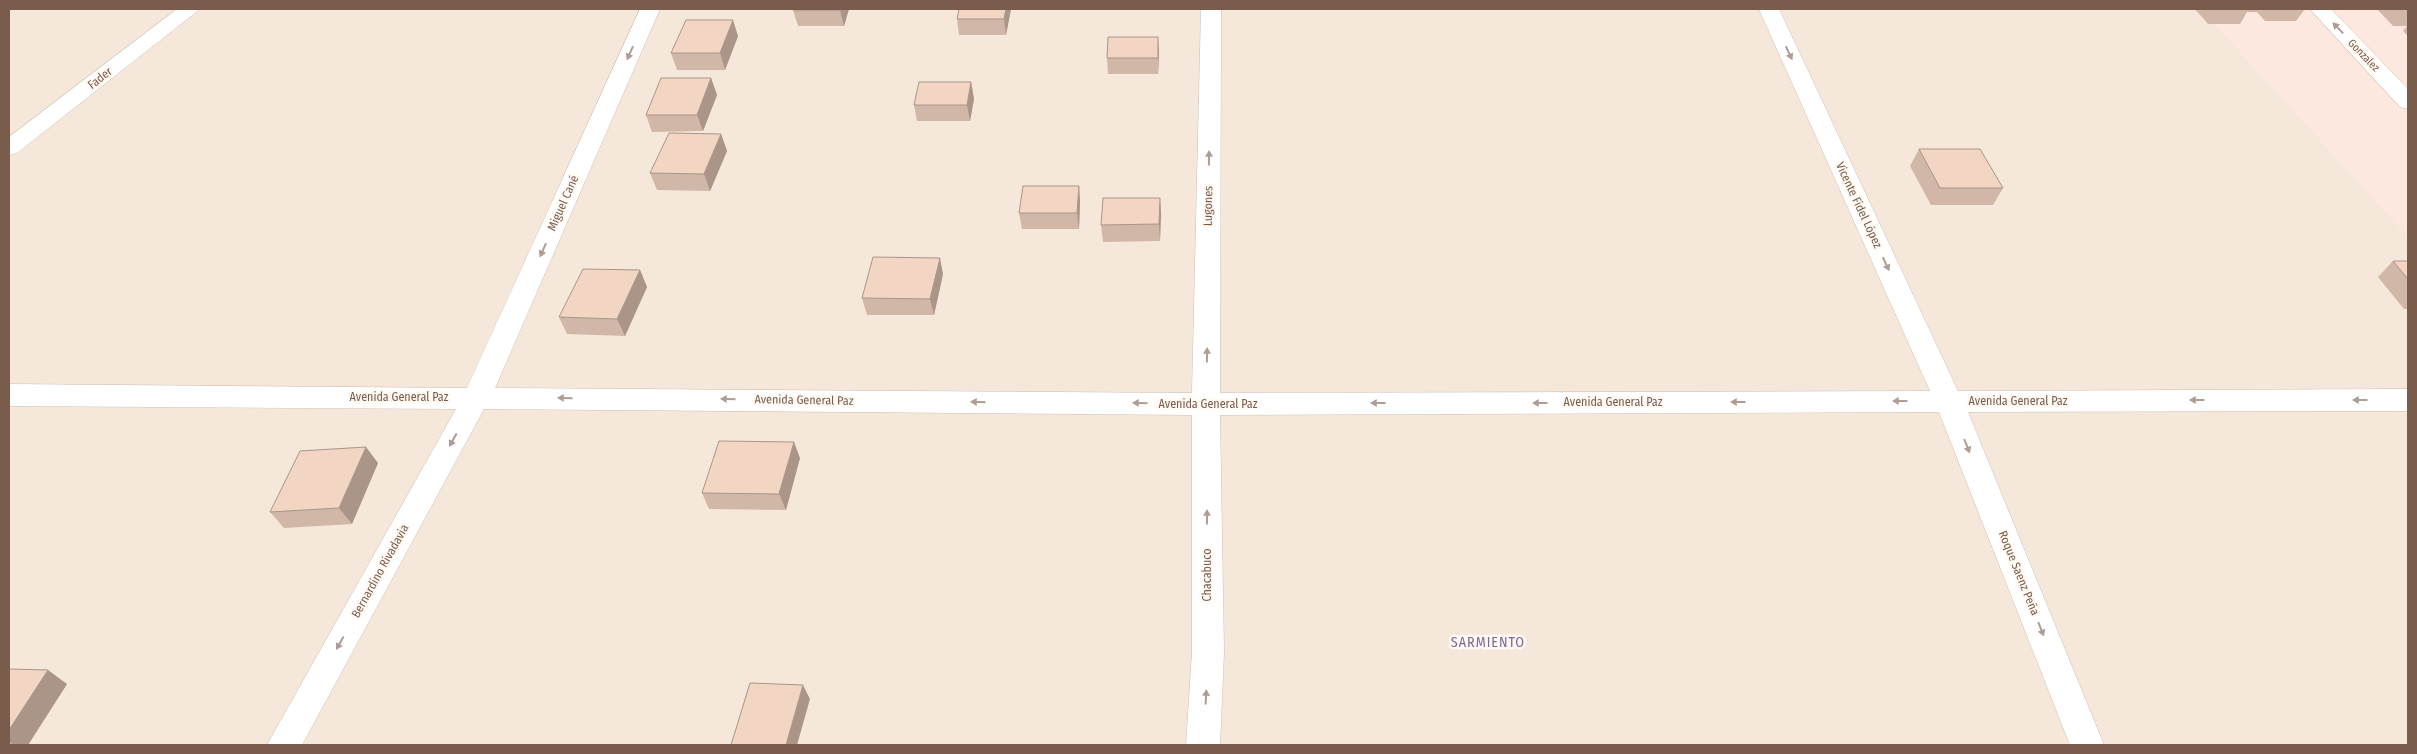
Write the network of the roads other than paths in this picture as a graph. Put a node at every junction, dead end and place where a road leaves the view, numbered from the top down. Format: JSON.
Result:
{"nodes":[{"id":1,"x":190,"y":9,"type":"edge"},
{"id":2,"x":650,"y":9,"type":"edge"},
{"id":3,"x":1210,"y":9,"type":"edge"},
{"id":4,"x":1769,"y":9,"type":"edge"},
{"id":5,"x":2320,"y":9,"type":"edge"},
{"id":6,"x":2408,"y":102,"type":"edge"},
{"id":7,"x":9,"y":148,"type":"edge"},
{"id":8,"x":9,"y":395,"type":"edge"},
{"id":9,"x":477,"y":397,"type":"junction"},
{"id":10,"x":2408,"y":400,"type":"edge"},
{"id":11,"x":1949,"y":401,"type":"junction"},
{"id":12,"x":1206,"y":404,"type":"junction"},
{"id":13,"x":284,"y":745,"type":"edge"},
{"id":14,"x":1203,"y":745,"type":"edge"},
{"id":15,"x":2087,"y":745,"type":"edge"}],
"edges":[{"from":1,"to":7,"type":"street","name":"Fader"},
{"from":2,"to":9,"type":"street","name":"Miguel Cané","one_way":true},
{"from":12,"to":3,"type":"street","name":"Lugones","one_way":true},
{"from":4,"to":11,"type":"street","name":"Vicente Fidel López","one_way":true},
{"from":6,"to":5,"type":"street","name":"Gonzalez","one_way":true},
{"from":8,"to":9,"type":"street","name":"Avenida General Paz"},
{"from":12,"to":9,"type":"street","name":"Avenida General Paz","one_way":true},
{"from":9,"to":13,"type":"street","name":"Bernardino Rivadavia","one_way":true},
{"from":10,"to":11,"type":"street","name":"Avenida General Paz","one_way":true},
{"from":11,"to":12,"type":"street","name":"Avenida General Paz","one_way":true},
{"from":11,"to":15,"type":"street","name":"Roque Saenz Peña","one_way":true},
{"from":14,"to":12,"type":"street","name":"Chacabuco","one_way":true}]}
